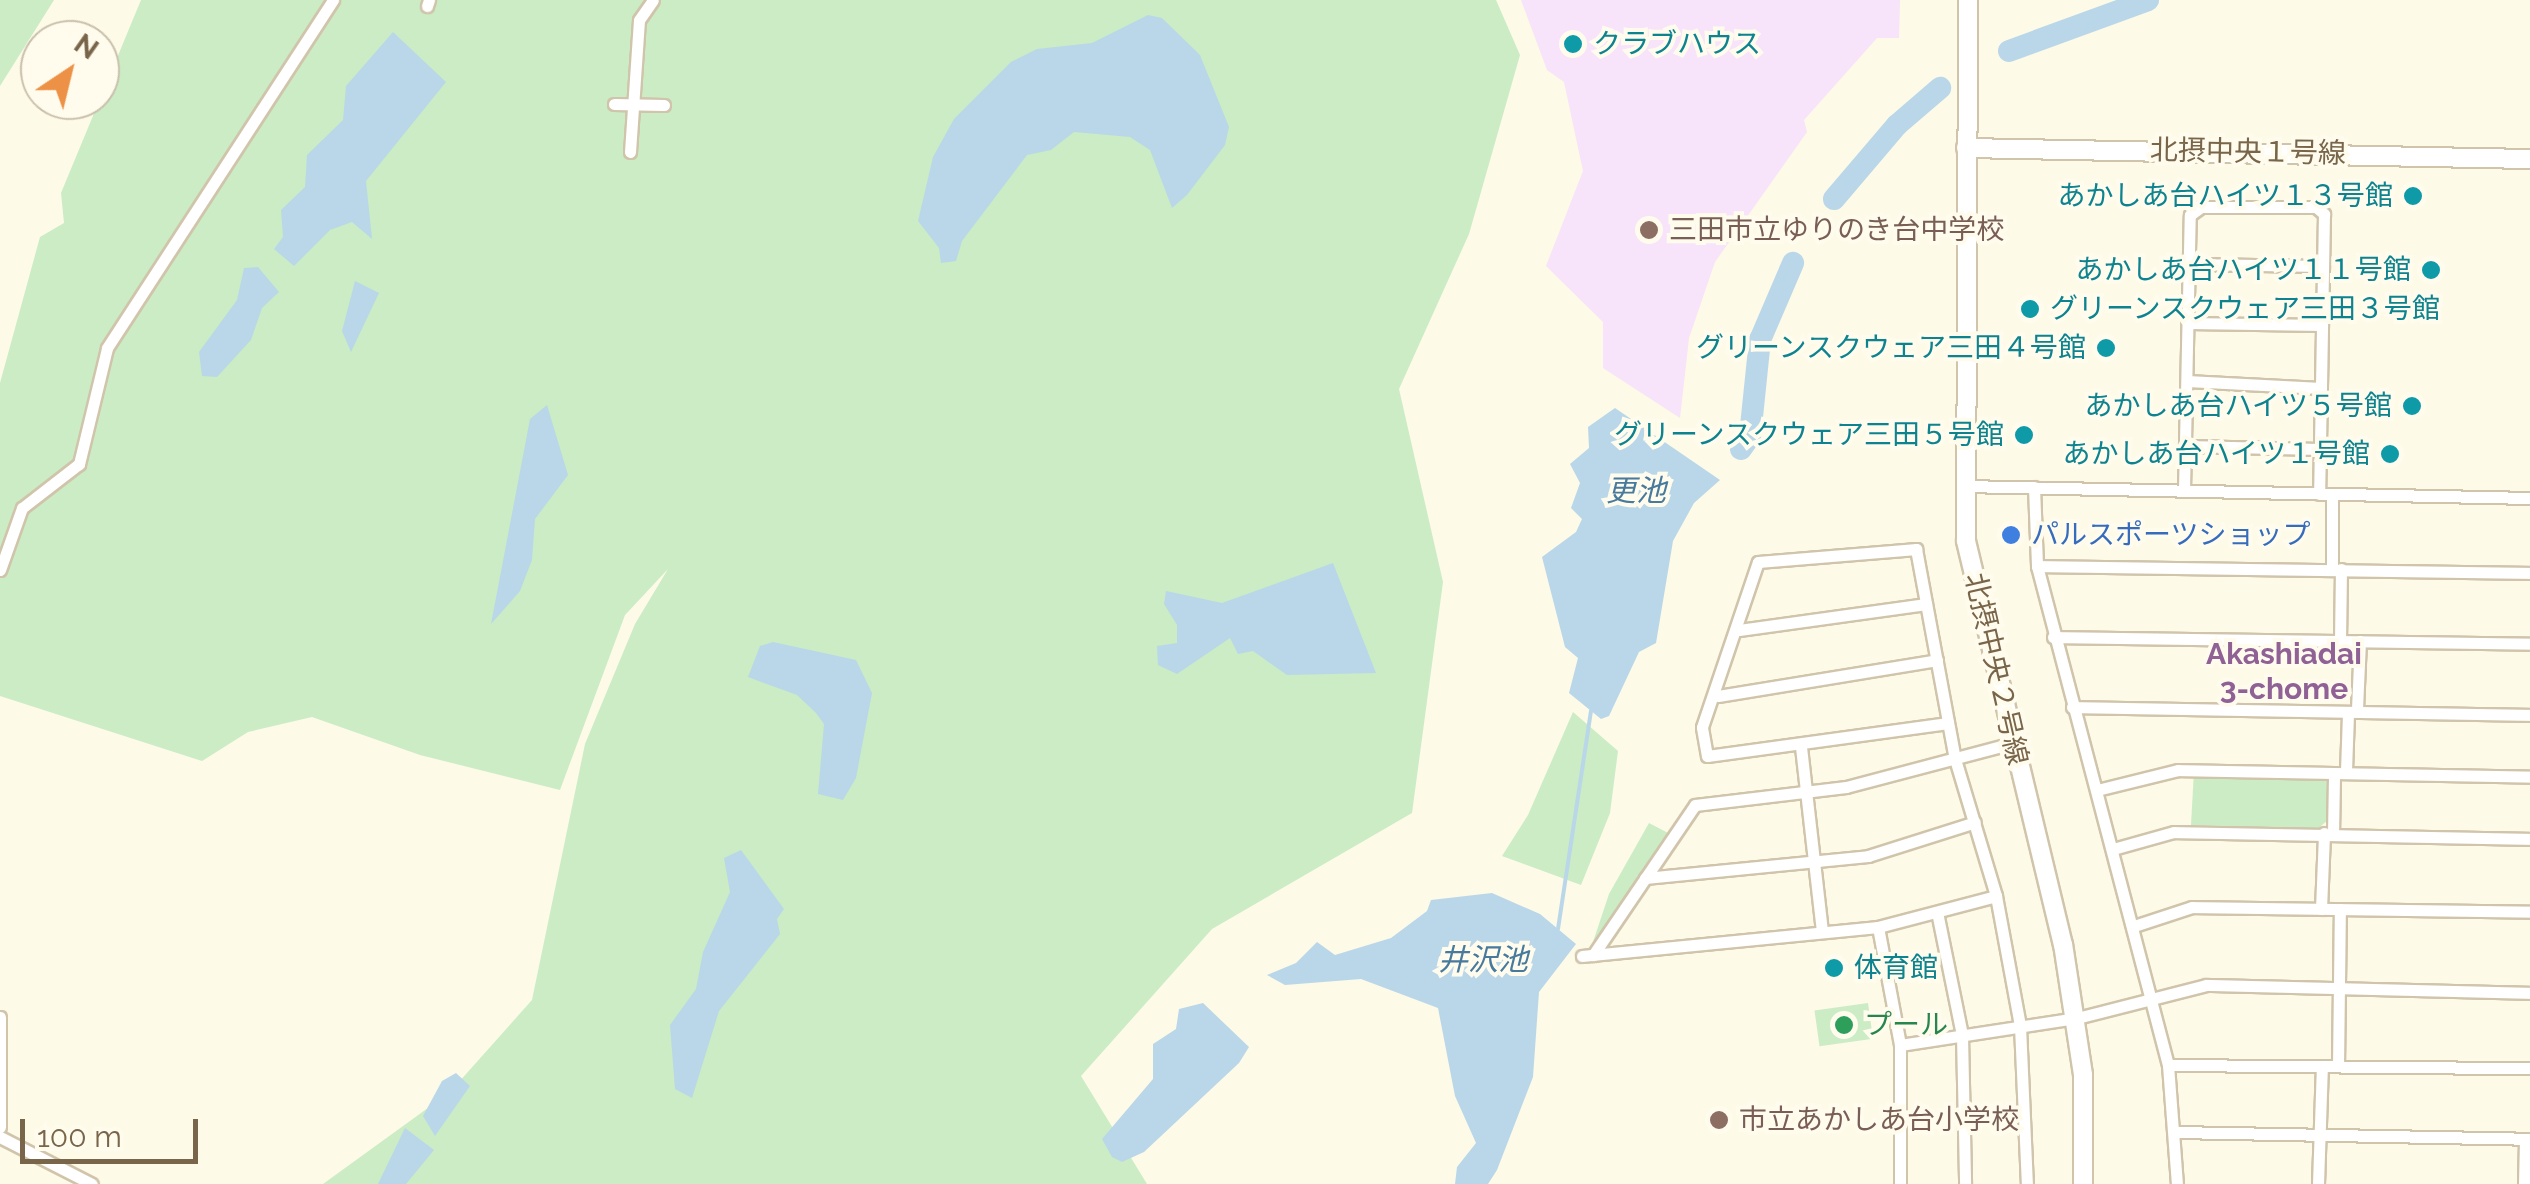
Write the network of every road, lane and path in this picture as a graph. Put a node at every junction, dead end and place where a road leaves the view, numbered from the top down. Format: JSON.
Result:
{"nodes":[{"id":1,"x":333,"y":0,"type":"edge"},
{"id":2,"x":653,"y":0,"type":"edge"},
{"id":3,"x":1968,"y":0,"type":"edge"},
{"id":4,"x":614,"y":104,"type":"dead end"},
{"id":5,"x":664,"y":104,"type":"dead end"},
{"id":6,"x":633,"y":105,"type":"junction"},
{"id":7,"x":1966,"y":148,"type":"junction"},
{"id":8,"x":630,"y":152,"type":"dead end"},
{"id":9,"x":2530,"y":159,"type":"edge"},
{"id":10,"x":2190,"y":264,"type":"junction"},
{"id":11,"x":2324,"y":266,"type":"junction"},
{"id":12,"x":2188,"y":323,"type":"junction"},
{"id":13,"x":2322,"y":325,"type":"junction"},
{"id":14,"x":2187,"y":381,"type":"junction"},
{"id":15,"x":2321,"y":388,"type":"junction"},
{"id":16,"x":2186,"y":446,"type":"junction"},
{"id":17,"x":2320,"y":449,"type":"junction"},
{"id":18,"x":1963,"y":486,"type":"junction"},
{"id":19,"x":2034,"y":487,"type":"junction"},
{"id":20,"x":2184,"y":490,"type":"junction"},
{"id":21,"x":2326,"y":494,"type":"junction"},
{"id":22,"x":2530,"y":498,"type":"edge"},
{"id":23,"x":2036,"y":566,"type":"junction"},
{"id":24,"x":2336,"y":569,"type":"junction"},
{"id":25,"x":0,"y":570,"type":"edge"},
{"id":26,"x":2530,"y":574,"type":"edge"},
{"id":27,"x":1926,"y":604,"type":"junction"},
{"id":28,"x":1739,"y":630,"type":"junction"},
{"id":29,"x":2053,"y":637,"type":"junction"},
{"id":30,"x":2340,"y":641,"type":"junction"},
{"id":31,"x":2360,"y":641,"type":"junction"},
{"id":32,"x":2530,"y":644,"type":"edge"},
{"id":33,"x":1936,"y":660,"type":"junction"},
{"id":34,"x":1718,"y":696,"type":"junction"},
{"id":35,"x":2072,"y":707,"type":"junction"},
{"id":36,"x":2352,"y":711,"type":"junction"},
{"id":37,"x":2530,"y":715,"type":"edge"},
{"id":38,"x":1948,"y":723,"type":"junction"},
{"id":39,"x":2013,"y":743,"type":"junction"},
{"id":40,"x":1801,"y":747,"type":"junction"},
{"id":41,"x":1955,"y":758,"type":"junction"},
{"id":42,"x":2340,"y":773,"type":"junction"},
{"id":43,"x":2530,"y":777,"type":"edge"},
{"id":44,"x":1806,"y":790,"type":"junction"},
{"id":45,"x":2097,"y":790,"type":"junction"},
{"id":46,"x":1975,"y":822,"type":"junction"},
{"id":47,"x":2328,"y":834,"type":"junction"},
{"id":48,"x":2530,"y":839,"type":"edge"},
{"id":49,"x":2113,"y":848,"type":"junction"},
{"id":50,"x":1815,"y":862,"type":"junction"},
{"id":51,"x":1645,"y":878,"type":"junction"},
{"id":52,"x":1996,"y":896,"type":"junction"},
{"id":53,"x":2322,"y":908,"type":"junction"},
{"id":54,"x":2340,"y":908,"type":"junction"},
{"id":55,"x":1938,"y":912,"type":"junction"},
{"id":56,"x":2530,"y":912,"type":"edge"},
{"id":57,"x":2134,"y":926,"type":"junction"},
{"id":58,"x":1878,"y":927,"type":"junction"},
{"id":59,"x":1822,"y":932,"type":"junction"},
{"id":60,"x":2339,"y":988,"type":"junction"},
{"id":61,"x":2530,"y":993,"type":"edge"},
{"id":62,"x":2154,"y":996,"type":"junction"},
{"id":63,"x":0,"y":1017,"type":"edge"},
{"id":64,"x":2077,"y":1018,"type":"junction"},
{"id":65,"x":2020,"y":1026,"type":"junction"},
{"id":66,"x":1962,"y":1035,"type":"junction"},
{"id":67,"x":1900,"y":1045,"type":"junction"},
{"id":68,"x":2168,"y":1065,"type":"junction"},
{"id":69,"x":2322,"y":1066,"type":"junction"},
{"id":70,"x":2338,"y":1066,"type":"junction"},
{"id":71,"x":2530,"y":1068,"type":"edge"},
{"id":72,"x":0,"y":1127,"type":"edge"},
{"id":73,"x":2175,"y":1132,"type":"junction"},
{"id":74,"x":0,"y":1137,"type":"edge"},
{"id":75,"x":2319,"y":1137,"type":"junction"},
{"id":76,"x":2528,"y":1139,"type":"edge"},
{"id":77,"x":92,"y":1184,"type":"edge"},
{"id":78,"x":1900,"y":1184,"type":"edge"},
{"id":79,"x":1964,"y":1184,"type":"edge"},
{"id":80,"x":2027,"y":1184,"type":"edge"},
{"id":81,"x":2083,"y":1184,"type":"edge"},
{"id":82,"x":2177,"y":1184,"type":"edge"},
{"id":83,"x":2318,"y":1184,"type":"edge"},
{"id":84,"x":2524,"y":1184,"type":"edge"}],
"edges":[{"from":1,"to":25,"type":"street"},
{"from":2,"to":6,"type":"street"},
{"from":3,"to":7,"type":"street","name":"北摂中央２号線"},
{"from":4,"to":6,"type":"street"},
{"from":5,"to":6,"type":"street"},
{"from":6,"to":8,"type":"street"},
{"from":7,"to":9,"type":"street","name":"北摂中央１号線"},
{"from":7,"to":18,"type":"street","name":"北摂中央２号線"},
{"from":10,"to":11,"type":"street"},
{"from":10,"to":11,"type":"street"},
{"from":10,"to":12,"type":"street"},
{"from":11,"to":13,"type":"street"},
{"from":12,"to":13,"type":"street"},
{"from":12,"to":14,"type":"street"},
{"from":13,"to":15,"type":"street"},
{"from":14,"to":15,"type":"street"},
{"from":14,"to":16,"type":"street"},
{"from":15,"to":17,"type":"street"},
{"from":16,"to":17,"type":"street"},
{"from":16,"to":20,"type":"street"},
{"from":17,"to":21,"type":"street"},
{"from":18,"to":19,"type":"street"},
{"from":18,"to":39,"type":"street","name":"北摂中央２号線"},
{"from":19,"to":20,"type":"street"},
{"from":19,"to":23,"type":"street"},
{"from":20,"to":21,"type":"street"},
{"from":21,"to":22,"type":"street"},
{"from":21,"to":24,"type":"street"},
{"from":23,"to":24,"type":"street"},
{"from":23,"to":29,"type":"street"},
{"from":24,"to":26,"type":"street"},
{"from":24,"to":30,"type":"street"},
{"from":27,"to":28,"type":"street"},
{"from":27,"to":28,"type":"street"},
{"from":27,"to":33,"type":"street"},
{"from":28,"to":34,"type":"street"},
{"from":29,"to":30,"type":"street"},
{"from":29,"to":35,"type":"street"},
{"from":30,"to":31,"type":"street"},
{"from":31,"to":32,"type":"street"},
{"from":31,"to":36,"type":"street"},
{"from":33,"to":34,"type":"street"},
{"from":33,"to":38,"type":"street"},
{"from":34,"to":40,"type":"street"},
{"from":35,"to":36,"type":"street"},
{"from":35,"to":45,"type":"street"},
{"from":36,"to":37,"type":"street"},
{"from":36,"to":42,"type":"street"},
{"from":38,"to":40,"type":"street"},
{"from":38,"to":41,"type":"street"},
{"from":39,"to":41,"type":"street"},
{"from":39,"to":64,"type":"street","name":"北摂中央２号線"},
{"from":40,"to":44,"type":"street"},
{"from":41,"to":44,"type":"street"},
{"from":41,"to":46,"type":"street"},
{"from":42,"to":43,"type":"street"},
{"from":42,"to":45,"type":"street"},
{"from":42,"to":47,"type":"street"},
{"from":44,"to":50,"type":"street"},
{"from":44,"to":51,"type":"street"},
{"from":45,"to":49,"type":"street"},
{"from":46,"to":50,"type":"street"},
{"from":46,"to":52,"type":"street"},
{"from":47,"to":48,"type":"street"},
{"from":47,"to":49,"type":"street"},
{"from":47,"to":53,"type":"street"},
{"from":49,"to":57,"type":"street"},
{"from":50,"to":51,"type":"street"},
{"from":50,"to":59,"type":"street"},
{"from":51,"to":59,"type":"street"},
{"from":52,"to":55,"type":"street"},
{"from":52,"to":65,"type":"street"},
{"from":53,"to":54,"type":"street"},
{"from":53,"to":57,"type":"street"},
{"from":54,"to":56,"type":"street"},
{"from":54,"to":60,"type":"street"},
{"from":55,"to":58,"type":"street"},
{"from":55,"to":66,"type":"street"},
{"from":57,"to":62,"type":"street"},
{"from":58,"to":59,"type":"street"},
{"from":58,"to":67,"type":"street"},
{"from":60,"to":61,"type":"street"},
{"from":60,"to":62,"type":"street"},
{"from":60,"to":70,"type":"street"},
{"from":62,"to":64,"type":"street"},
{"from":62,"to":68,"type":"street"},
{"from":63,"to":72,"type":"street"},
{"from":64,"to":65,"type":"street"},
{"from":64,"to":81,"type":"street","name":"北摂中央２号線"},
{"from":65,"to":66,"type":"street"},
{"from":65,"to":80,"type":"street"},
{"from":66,"to":67,"type":"street"},
{"from":66,"to":79,"type":"street"},
{"from":67,"to":78,"type":"street"},
{"from":68,"to":69,"type":"street"},
{"from":68,"to":73,"type":"street"},
{"from":69,"to":70,"type":"street"},
{"from":69,"to":75,"type":"street"},
{"from":70,"to":71,"type":"street"},
{"from":73,"to":75,"type":"street"},
{"from":73,"to":82,"type":"street"},
{"from":74,"to":77,"type":"street"},
{"from":75,"to":76,"type":"street"},
{"from":75,"to":83,"type":"street"},
{"from":76,"to":84,"type":"street"}]}
